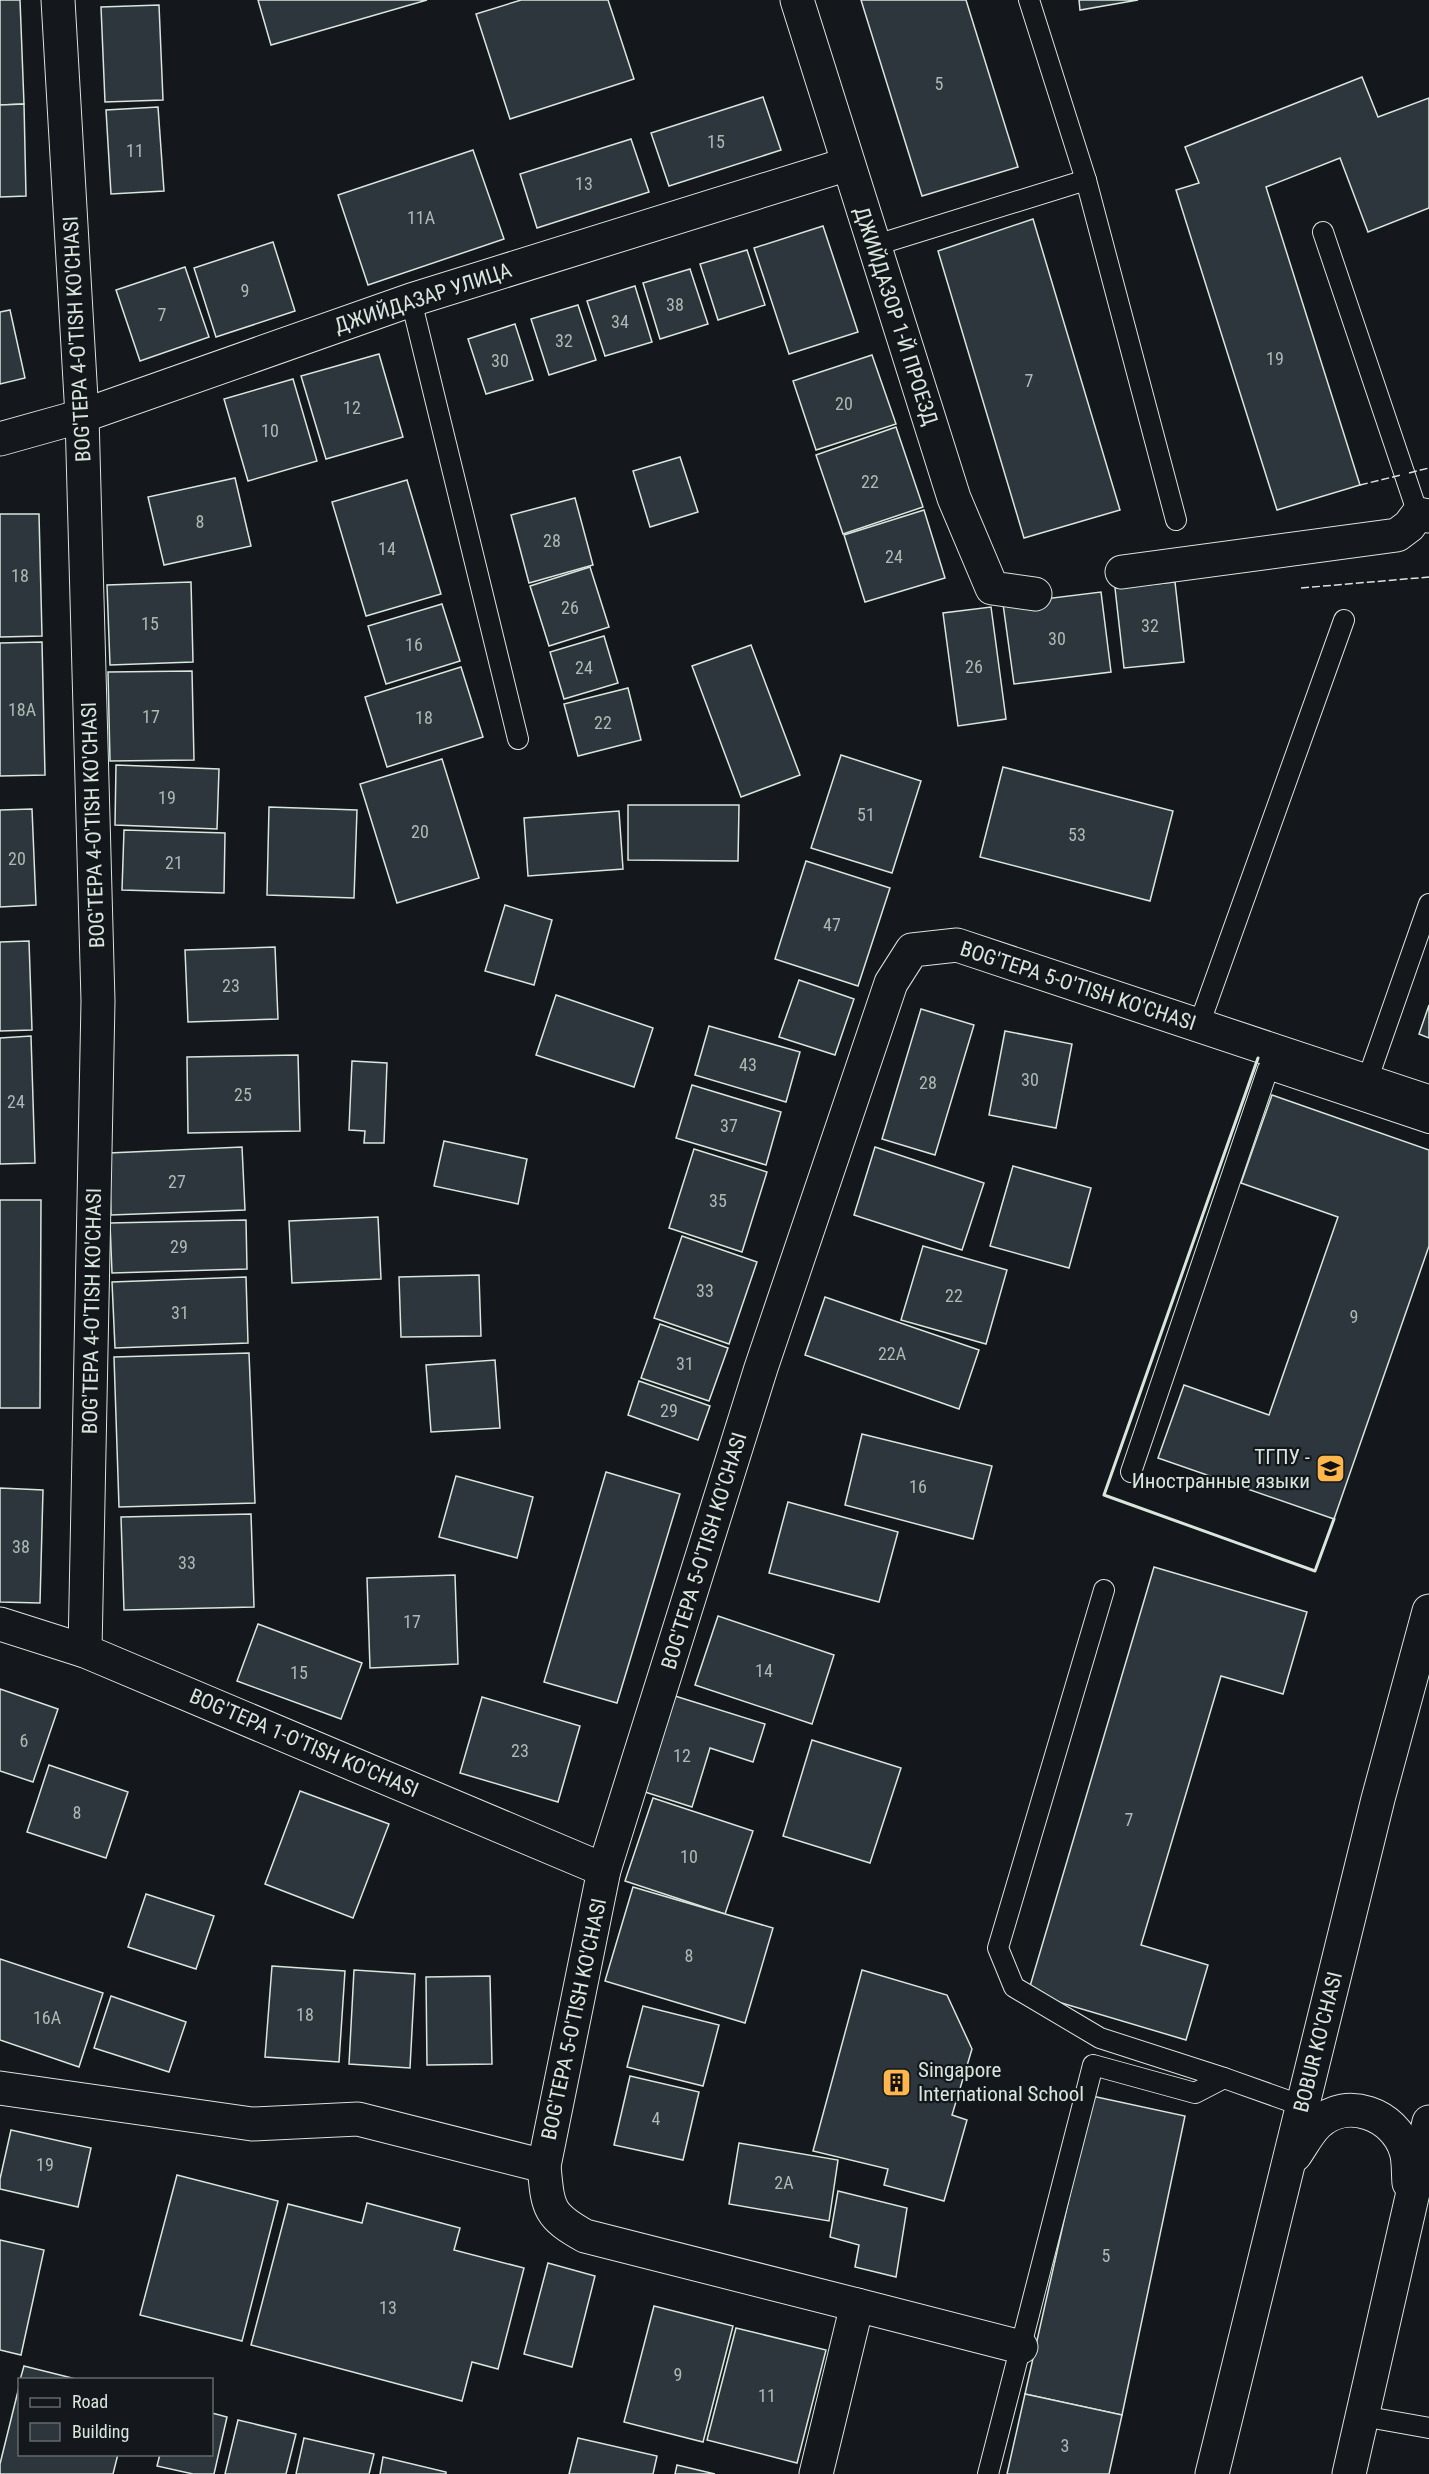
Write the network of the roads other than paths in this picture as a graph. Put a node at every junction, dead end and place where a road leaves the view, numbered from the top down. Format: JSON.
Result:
{"nodes":[{"id":1,"x":58,"y":0,"type":"edge"},
{"id":2,"x":797,"y":0,"type":"edge"},
{"id":3,"x":1029,"y":0,"type":"edge"},
{"id":4,"x":848,"y":164,"type":"junction"},
{"id":5,"x":1086,"y":180,"type":"junction"},
{"id":6,"x":1323,"y":232,"type":"dead end"},
{"id":7,"x":873,"y":246,"type":"junction"},
{"id":8,"x":411,"y":300,"type":"junction"},
{"id":9,"x":82,"y":416,"type":"junction"},
{"id":10,"x":0,"y":439,"type":"edge"},
{"id":11,"x":1424,"y":515,"type":"edge"},
{"id":12,"x":1176,"y":520,"type":"dead end"},
{"id":13,"x":1122,"y":572,"type":"dead end"},
{"id":14,"x":1035,"y":594,"type":"dead end"},
{"id":15,"x":1344,"y":620,"type":"dead end"},
{"id":16,"x":518,"y":739,"type":"dead end"},
{"id":17,"x":1429,"y":904,"type":"edge"},
{"id":18,"x":1199,"y":1025,"type":"junction"},
{"id":19,"x":1367,"y":1081,"type":"junction"},
{"id":20,"x":1429,"y":1102,"type":"edge"},
{"id":21,"x":1429,"y":1123,"type":"edge"},
{"id":22,"x":1131,"y":1472,"type":"dead end"},
{"id":23,"x":1104,"y":1590,"type":"dead end"},
{"id":24,"x":1429,"y":1611,"type":"edge"},
{"id":25,"x":0,"y":1624,"type":"edge"},
{"id":26,"x":85,"y":1650,"type":"junction"},
{"id":27,"x":604,"y":1870,"type":"junction"},
{"id":28,"x":1224,"y":2078,"type":"junction"},
{"id":29,"x":0,"y":2088,"type":"edge"},
{"id":30,"x":1303,"y":2106,"type":"junction"},
{"id":31,"x":1429,"y":2122,"type":"edge"},
{"id":32,"x":544,"y":2166,"type":"junction"},
{"id":33,"x":1287,"y":2166,"type":"junction"},
{"id":34,"x":1411,"y":2200,"type":"dead end"},
{"id":35,"x":857,"y":2306,"type":"junction"},
{"id":36,"x":1021,"y":2347,"type":"junction"},
{"id":37,"x":1362,"y":2416,"type":"junction"},
{"id":38,"x":1429,"y":2428,"type":"edge"},
{"id":39,"x":816,"y":2474,"type":"edge"},
{"id":40,"x":988,"y":2474,"type":"edge"},
{"id":41,"x":1212,"y":2474,"type":"edge"},
{"id":42,"x":1349,"y":2474,"type":"edge"}],
"edges":[{"from":1,"to":9,"type":"street","name":"BOG'TEPA 4-O'TISH KO'CHASI"},
{"from":2,"to":4,"type":"street","name":"ДЖИЙДАЗОР 1-Й ПРОЕЗД"},
{"from":3,"to":5,"type":"lane"},
{"from":4,"to":7,"type":"street","name":"ДЖИЙДАЗОР 1-Й ПРОЕЗД"},
{"from":4,"to":8,"type":"street","name":"ДЖИЙДАЗАР УЛИЦА"},
{"from":5,"to":7,"type":"lane"},
{"from":5,"to":12,"type":"lane"},
{"from":6,"to":11,"type":"lane"},
{"from":7,"to":14,"type":"street","name":"ДЖИЙДАЗОР 1-Й ПРОЕЗД"},
{"from":8,"to":9,"type":"street","name":"ДЖИЙДАЗАР УЛИЦА"},
{"from":8,"to":16,"type":"lane"},
{"from":9,"to":10,"type":"street","name":"ДЖИЙДАЗАР УЛИЦА"},
{"from":9,"to":26,"type":"street","name":"BOG'TEPA 4-O'TISH KO'CHASI"},
{"from":11,"to":13,"type":"street"},
{"from":15,"to":18,"type":"lane"},
{"from":17,"to":19,"type":"lane"},
{"from":18,"to":19,"type":"street","name":"BOG'TEPA 5-O'TISH KO'CHASI"},
{"from":18,"to":27,"type":"street","name":"BOG'TEPA 5-O'TISH KO'CHASI"},
{"from":19,"to":20,"type":"street","name":"BOG'TEPA 5-O'TISH KO'CHASI"},
{"from":21,"to":22,"type":"lane"},
{"from":23,"to":28,"type":"lane"},
{"from":24,"to":30,"type":"street","name":"BOBUR KO'CHASI"},
{"from":25,"to":26,"type":"street","name":"BOG'TEPA 1-O'TISH KO'CHASI"},
{"from":26,"to":27,"type":"street","name":"BOG'TEPA 1-O'TISH KO'CHASI"},
{"from":27,"to":32,"type":"street","name":"BOG'TEPA 5-O'TISH KO'CHASI"},
{"from":28,"to":30,"type":"lane"},
{"from":28,"to":36,"type":"lane"},
{"from":29,"to":32,"type":"street"},
{"from":30,"to":33,"type":"street","name":"BOBUR KO'CHASI"},
{"from":31,"to":37,"type":"street"},
{"from":32,"to":35,"type":"street","name":"BOG'TEPA 5-O'TISH KO'CHASI"},
{"from":33,"to":34,"type":"street"},
{"from":33,"to":41,"type":"street","name":"BOBUR KO'CHASI"},
{"from":35,"to":36,"type":"street","name":"BOG'TEPA 5-O'TISH KO'CHASI"},
{"from":35,"to":39,"type":"street"},
{"from":36,"to":40,"type":"lane"},
{"from":37,"to":38,"type":"lane"},
{"from":37,"to":42,"type":"street"}]}
